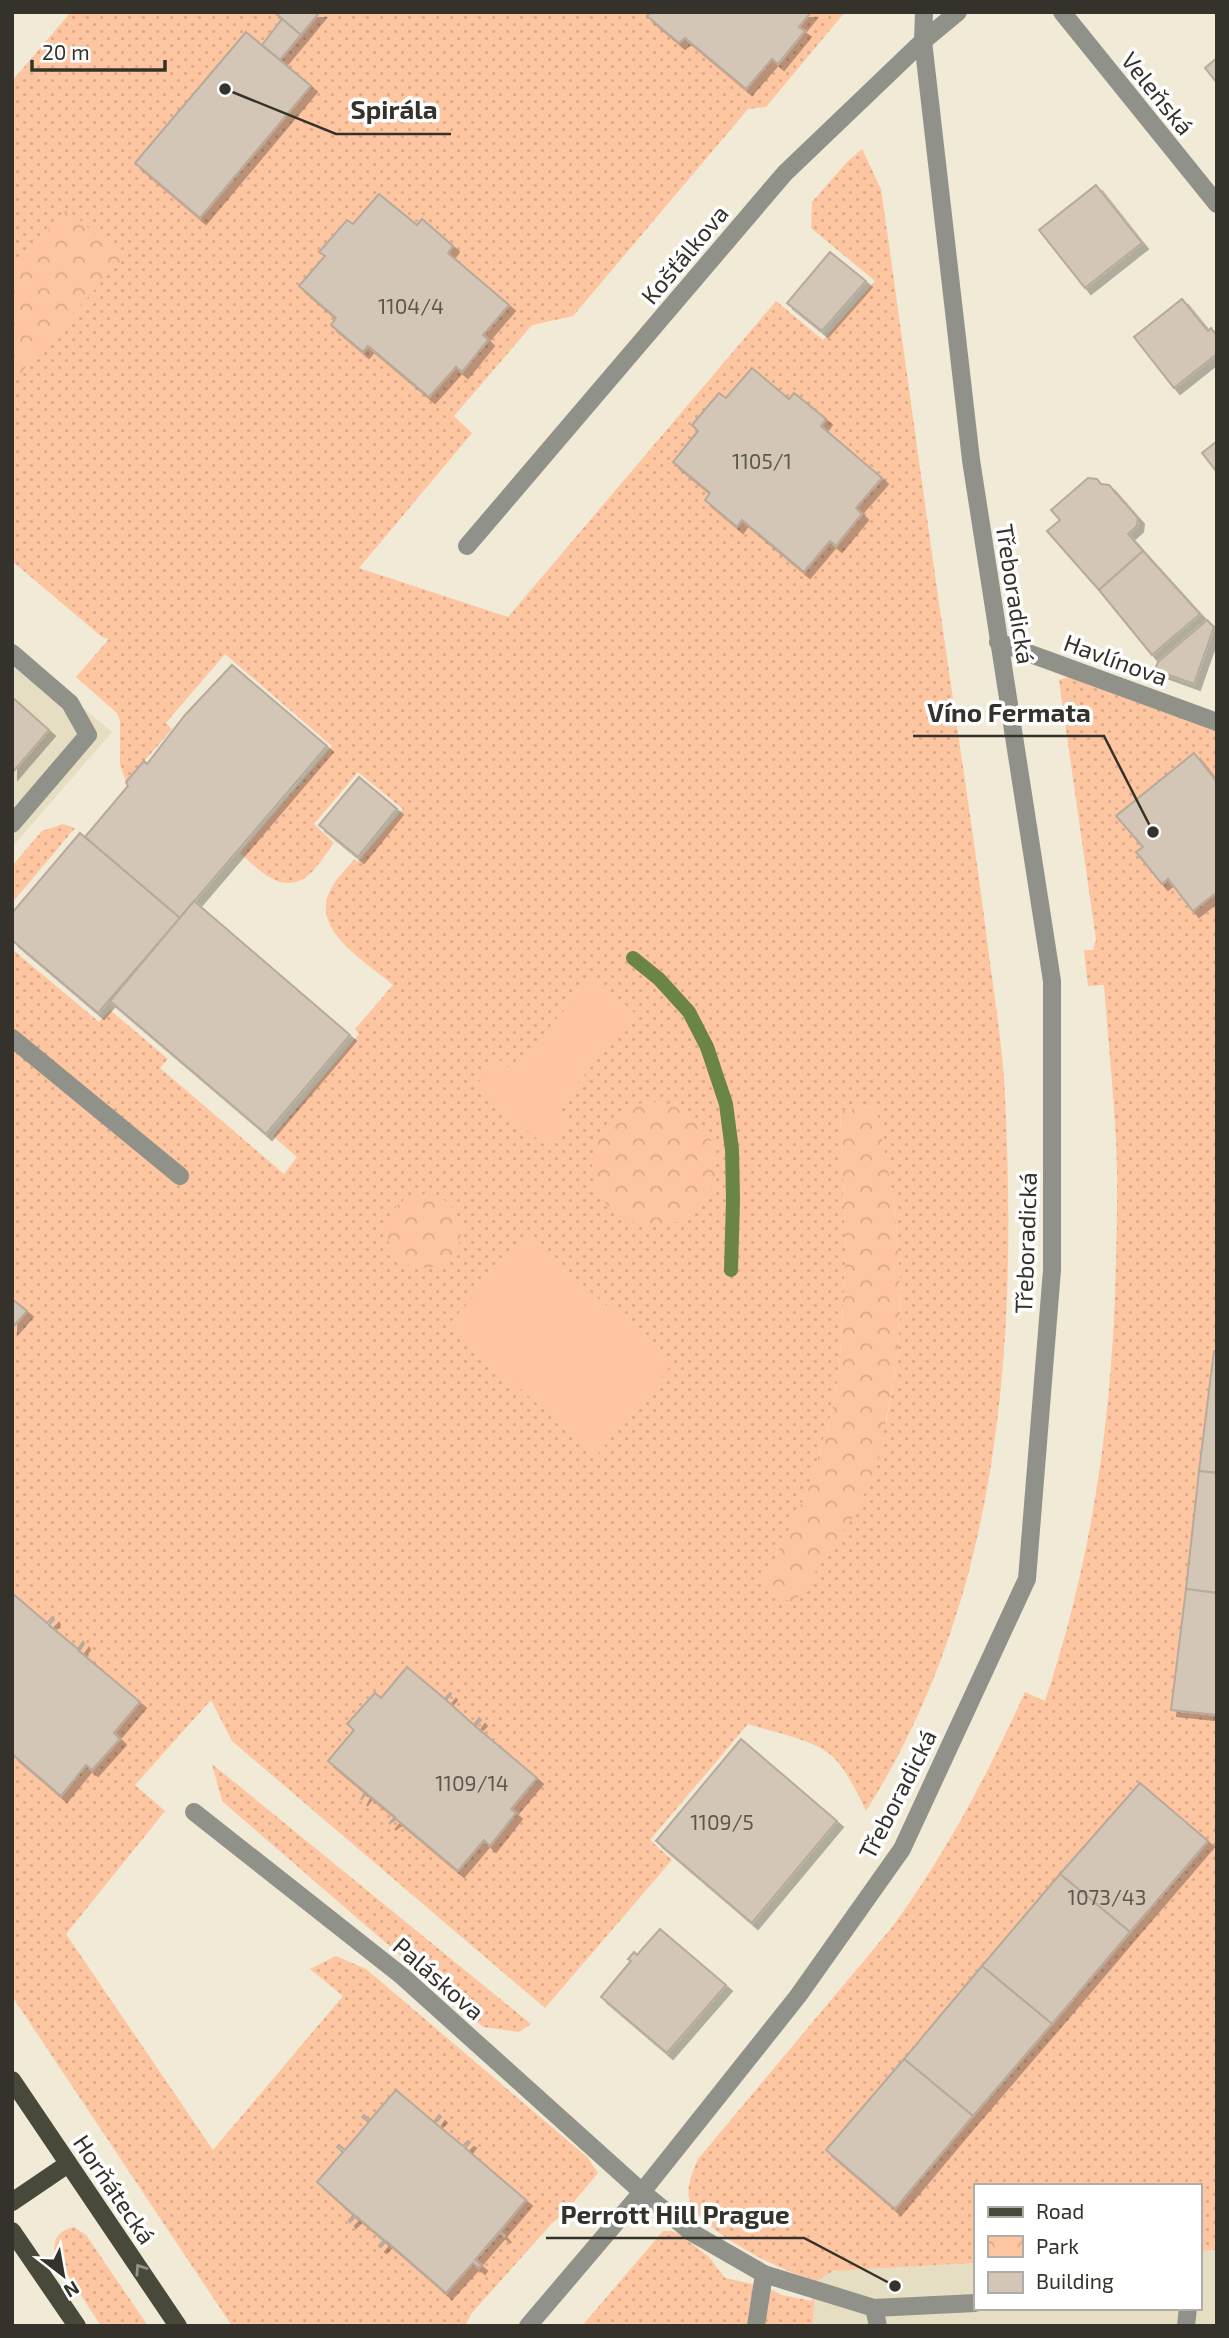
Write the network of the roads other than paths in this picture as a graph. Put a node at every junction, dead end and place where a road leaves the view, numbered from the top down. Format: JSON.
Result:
{"nodes":[{"id":1,"x":923,"y":12,"type":"edge"},
{"id":2,"x":958,"y":12,"type":"edge"},
{"id":3,"x":1062,"y":12,"type":"edge"},
{"id":4,"x":923,"y":41,"type":"junction"},
{"id":5,"x":1217,"y":204,"type":"edge"},
{"id":6,"x":467,"y":546,"type":"dead end"},
{"id":7,"x":998,"y":642,"type":"junction"},
{"id":8,"x":12,"y":653,"type":"edge"},
{"id":9,"x":1217,"y":722,"type":"edge"},
{"id":10,"x":12,"y":824,"type":"edge"},
{"id":11,"x":12,"y":1038,"type":"edge"},
{"id":12,"x":180,"y":1176,"type":"dead end"},
{"id":13,"x":194,"y":1812,"type":"dead end"},
{"id":14,"x":12,"y":2080,"type":"edge"},
{"id":15,"x":68,"y":2164,"type":"junction"},
{"id":16,"x":642,"y":2192,"type":"junction"},
{"id":17,"x":12,"y":2202,"type":"edge"},
{"id":18,"x":12,"y":2231,"type":"edge"},
{"id":19,"x":764,"y":2274,"type":"junction"},
{"id":20,"x":974,"y":2303,"type":"edge"},
{"id":21,"x":876,"y":2317,"type":"edge"},
{"id":22,"x":77,"y":2326,"type":"edge"},
{"id":23,"x":178,"y":2326,"type":"edge"},
{"id":24,"x":528,"y":2326,"type":"edge"},
{"id":25,"x":756,"y":2326,"type":"edge"}],
"edges":[{"from":1,"to":4,"type":"street","name":"Třeboradická"},
{"from":2,"to":4,"type":"street","name":"Košťálkova"},
{"from":3,"to":5,"type":"street","name":"Veleňská"},
{"from":4,"to":6,"type":"street","name":"Košťálkova"},
{"from":4,"to":7,"type":"street","name":"Třeboradická"},
{"from":7,"to":9,"type":"street","name":"Havlínova"},
{"from":7,"to":16,"type":"street","name":"Třeboradická"},
{"from":8,"to":10,"type":"street"},
{"from":11,"to":12,"type":"street"},
{"from":13,"to":16,"type":"street","name":"Paláskova"},
{"from":14,"to":15,"type":"main road","name":"Horňátecká"},
{"from":15,"to":17,"type":"main road"},
{"from":23,"to":15,"type":"main road","name":"Horňátecká","one_way":true},
{"from":16,"to":19,"type":"street","name":"Paláskova"},
{"from":16,"to":24,"type":"street","name":"Třeboradická"},
{"from":18,"to":22,"type":"main road"},
{"from":19,"to":21,"type":"street","name":"Paláskova"},
{"from":19,"to":25,"type":"street"},
{"from":20,"to":21,"type":"street"}]}
